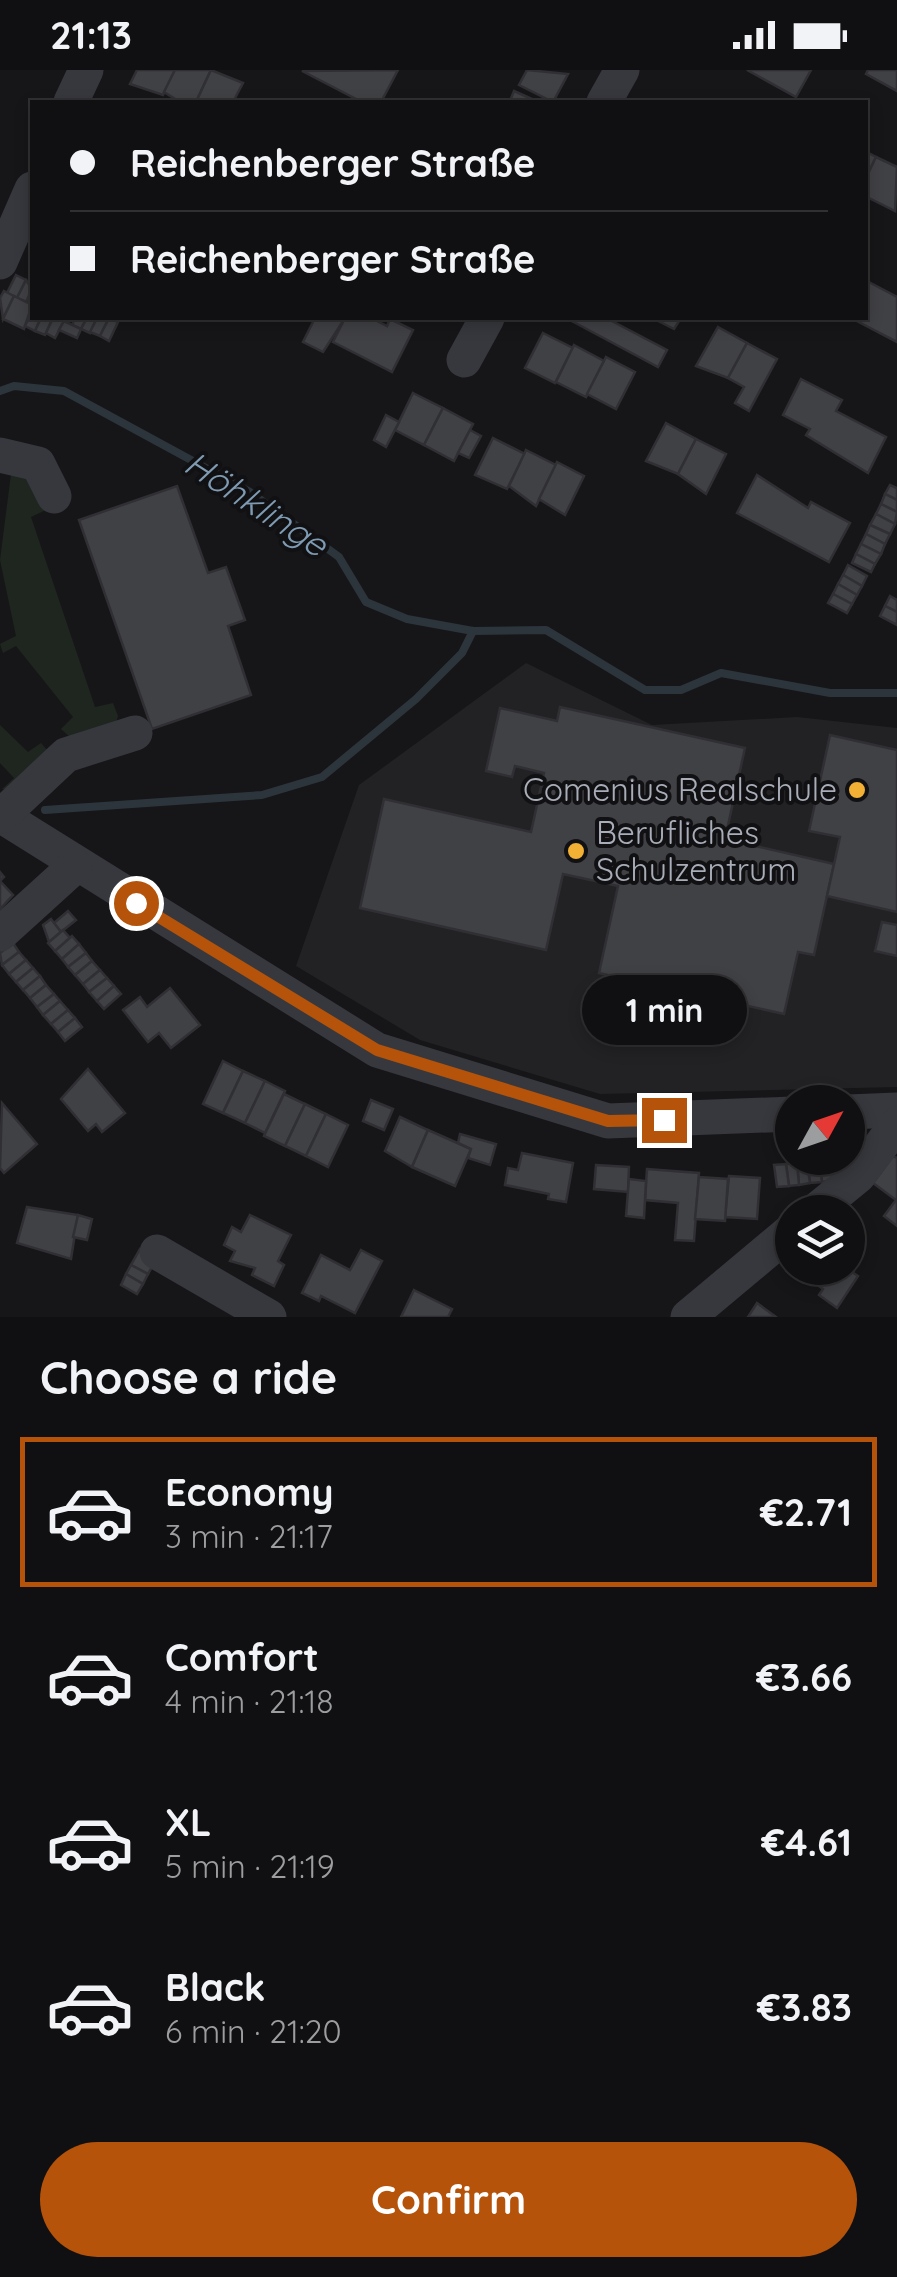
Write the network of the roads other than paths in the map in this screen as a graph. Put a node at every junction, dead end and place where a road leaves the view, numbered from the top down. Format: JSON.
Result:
{"nodes":[{"id":1,"x":86,"y":70,"type":"edge"},
{"id":2,"x":622,"y":70,"type":"edge"},
{"id":3,"x":72,"y":100,"type":"edge"},
{"id":4,"x":605,"y":100,"type":"edge"},
{"id":5,"x":30,"y":194,"type":"edge"},
{"id":6,"x":0,"y":262,"type":"edge"},
{"id":7,"x":486,"y":320,"type":"edge"},
{"id":8,"x":464,"y":360,"type":"dead end"},
{"id":9,"x":0,"y":456,"type":"edge"},
{"id":10,"x":54,"y":496,"type":"dead end"},
{"id":11,"x":135,"y":733,"type":"dead end"},
{"id":12,"x":0,"y":815,"type":"edge"},
{"id":13,"x":75,"y":866,"type":"junction"},
{"id":14,"x":0,"y":934,"type":"edge"},
{"id":15,"x":897,"y":1110,"type":"edge"},
{"id":16,"x":865,"y":1111,"type":"edge"},
{"id":17,"x":775,"y":1115,"type":"edge"},
{"id":18,"x":897,"y":1124,"type":"edge"},
{"id":19,"x":835,"y":1195,"type":"edge"},
{"id":20,"x":775,"y":1244,"type":"edge"},
{"id":21,"x":157,"y":1252,"type":"dead end"},
{"id":22,"x":269,"y":1317,"type":"edge"},
{"id":23,"x":688,"y":1317,"type":"edge"}],
"edges":[{"from":1,"to":3,"type":"street"},
{"from":2,"to":4,"type":"street"},
{"from":5,"to":6,"type":"street"},
{"from":7,"to":8,"type":"street"},
{"from":9,"to":10,"type":"street"},
{"from":11,"to":12,"type":"street"},
{"from":12,"to":13,"type":"street"},
{"from":13,"to":14,"type":"street"},
{"from":13,"to":17,"type":"street"},
{"from":15,"to":16,"type":"street"},
{"from":18,"to":19,"type":"street"},
{"from":20,"to":23,"type":"street"},
{"from":21,"to":22,"type":"street"}]}
